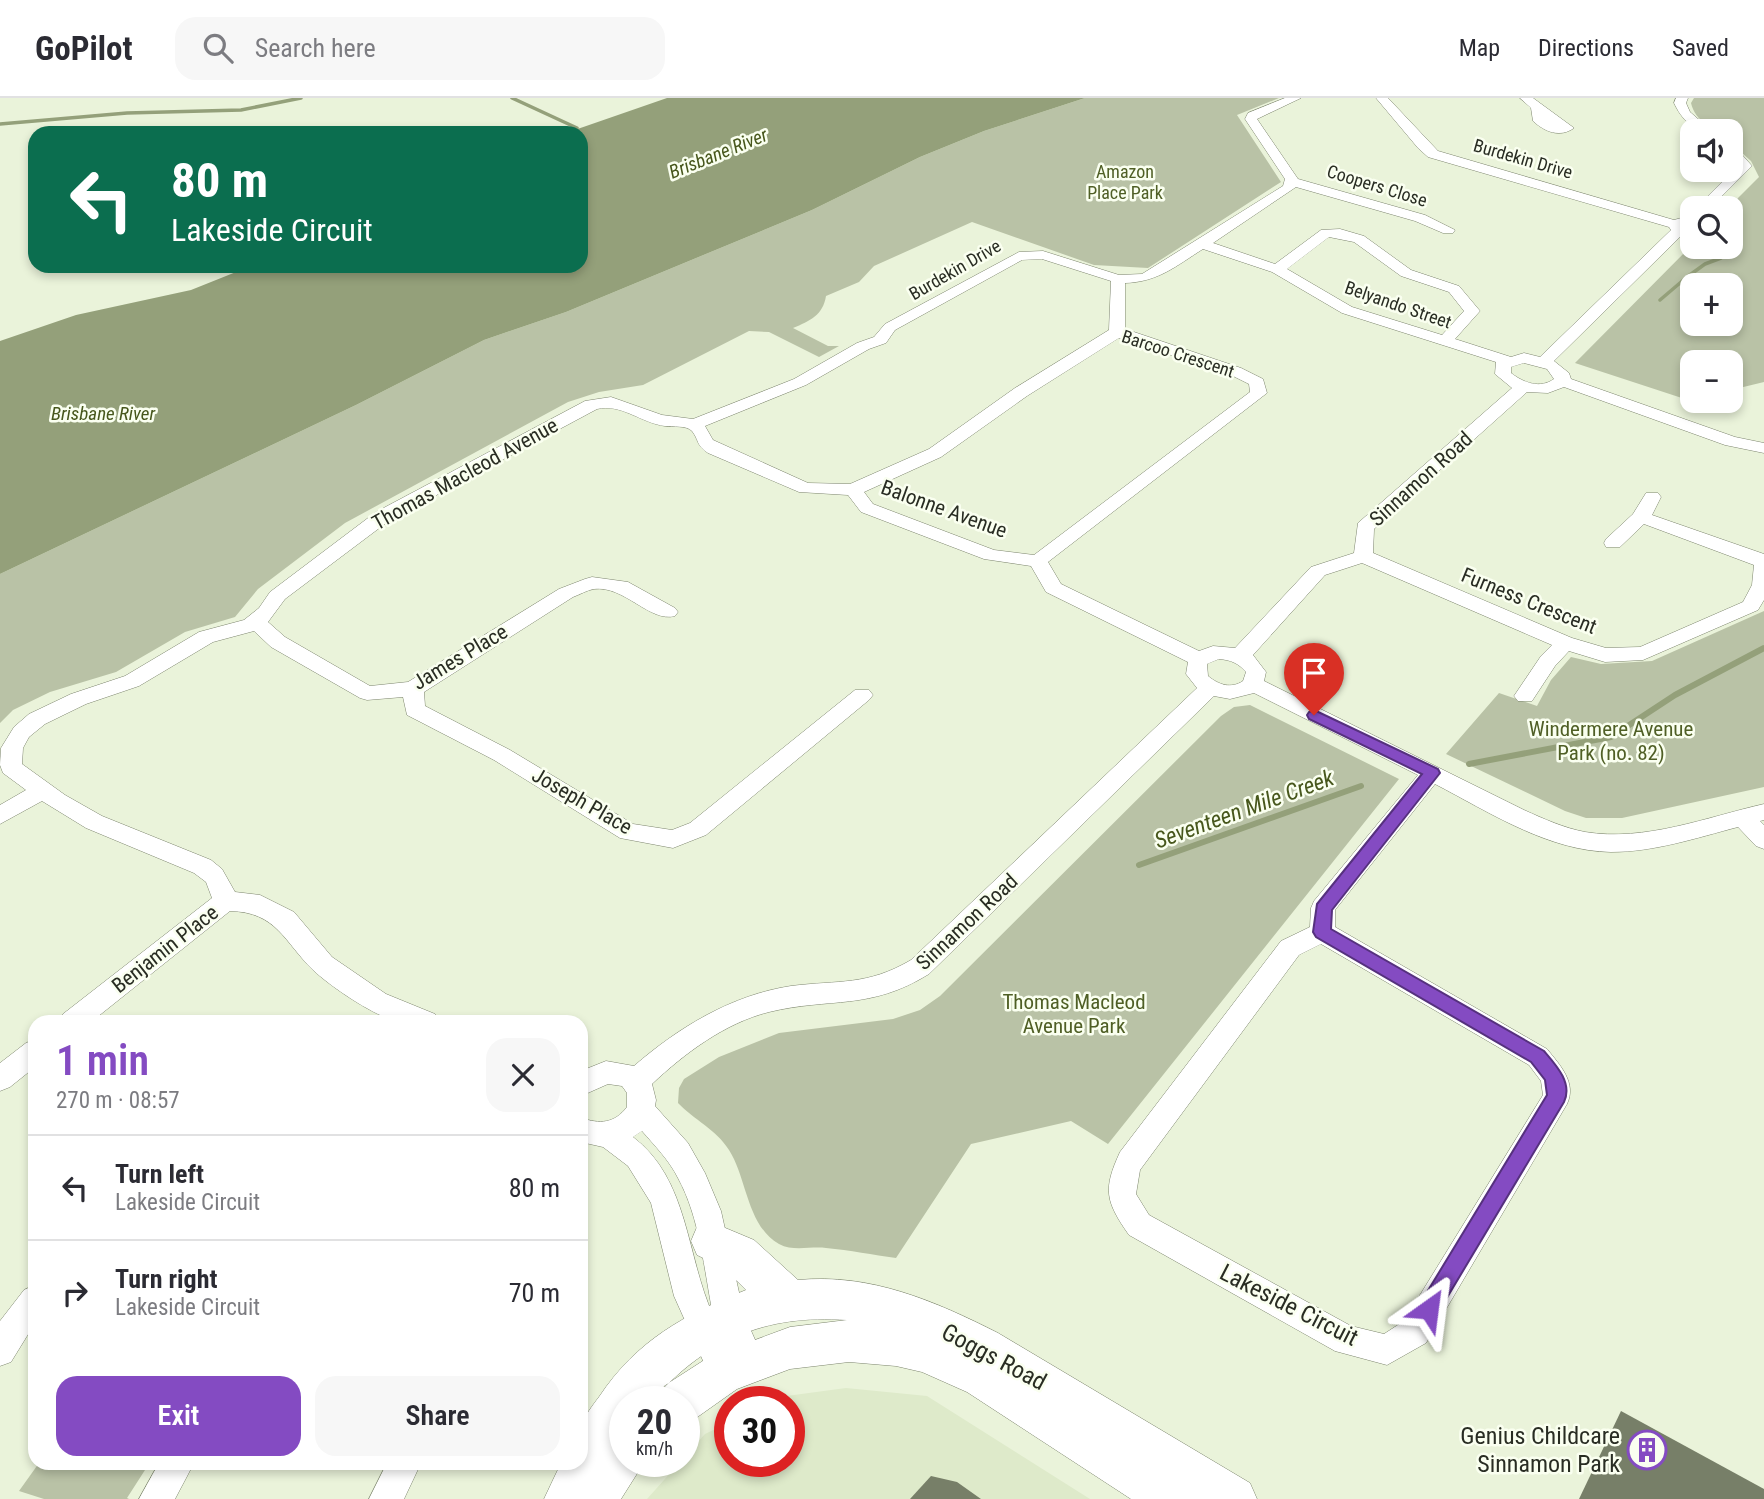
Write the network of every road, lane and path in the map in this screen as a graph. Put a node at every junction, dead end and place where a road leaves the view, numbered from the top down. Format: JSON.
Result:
{"nodes":[{"id":1,"x":1295,"y":98,"type":"edge"},
{"id":2,"x":1382,"y":98,"type":"edge"},
{"id":3,"x":1526,"y":98,"type":"edge"},
{"id":4,"x":1679,"y":99,"type":"edge"},
{"id":5,"x":1537,"y":109,"type":"dead end"},
{"id":6,"x":1691,"y":119,"type":"edge"},
{"id":7,"x":1730,"y":182,"type":"edge"},
{"id":8,"x":1293,"y":183,"type":"junction"},
{"id":9,"x":1716,"y":196,"type":"edge"},
{"id":10,"x":1680,"y":222,"type":"edge"},
{"id":11,"x":1674,"y":224,"type":"junction"},
{"id":12,"x":1448,"y":230,"type":"dead end"},
{"id":13,"x":1203,"y":244,"type":"junction"},
{"id":14,"x":1277,"y":269,"type":"junction"},
{"id":15,"x":1118,"y":279,"type":"junction"},
{"id":16,"x":1117,"y":332,"type":"junction"},
{"id":17,"x":1444,"y":342,"type":"junction"},
{"id":18,"x":1508,"y":361,"type":"junction"},
{"id":19,"x":1544,"y":362,"type":"junction"},
{"id":20,"x":1562,"y":381,"type":"junction"},
{"id":21,"x":1524,"y":386,"type":"junction"},
{"id":22,"x":695,"y":425,"type":"junction"},
{"id":23,"x":1764,"y":447,"type":"edge"},
{"id":24,"x":853,"y":490,"type":"junction"},
{"id":25,"x":1652,"y":498,"type":"dead end"},
{"id":26,"x":1641,"y":517,"type":"junction"},
{"id":27,"x":1613,"y":543,"type":"dead end"},
{"id":28,"x":1363,"y":556,"type":"junction"},
{"id":29,"x":1763,"y":560,"type":"edge"},
{"id":30,"x":1038,"y":561,"type":"junction"},
{"id":31,"x":668,"y":612,"type":"dead end"},
{"id":32,"x":256,"y":622,"type":"junction"},
{"id":33,"x":1565,"y":643,"type":"junction"},
{"id":34,"x":1240,"y":656,"type":"junction"},
{"id":35,"x":1199,"y":659,"type":"junction"},
{"id":36,"x":1253,"y":684,"type":"junction"},
{"id":37,"x":1210,"y":688,"type":"junction"},
{"id":38,"x":413,"y":689,"type":"junction"},
{"id":39,"x":862,"y":695,"type":"dead end"},
{"id":40,"x":1525,"y":696,"type":"dead end"},
{"id":41,"x":1432,"y":773,"type":"junction"},
{"id":42,"x":42,"y":791,"type":"junction"},
{"id":43,"x":1753,"y":814,"type":"edge"},
{"id":44,"x":0,"y":816,"type":"edge"},
{"id":45,"x":1764,"y":840,"type":"edge"},
{"id":46,"x":225,"y":901,"type":"junction"},
{"id":47,"x":1322,"y":932,"type":"junction"},
{"id":48,"x":81,"y":1015,"type":"edge"},
{"id":49,"x":410,"y":1015,"type":"edge"},
{"id":50,"x":28,"y":1057,"type":"edge"},
{"id":51,"x":0,"y":1079,"type":"edge"},
{"id":52,"x":588,"y":1081,"type":"edge"},
{"id":53,"x":636,"y":1081,"type":"junction"},
{"id":54,"x":641,"y":1110,"type":"junction"},
{"id":55,"x":595,"y":1132,"type":"edge"},
{"id":56,"x":711,"y":1241,"type":"junction"},
{"id":57,"x":790,"y":1299,"type":"junction"},
{"id":58,"x":28,"y":1308,"type":"edge"},
{"id":59,"x":717,"y":1322,"type":"junction"},
{"id":60,"x":0,"y":1351,"type":"edge"},
{"id":61,"x":737,"y":1367,"type":"junction"},
{"id":62,"x":700,"y":1390,"type":"edge"},
{"id":63,"x":588,"y":1460,"type":"edge"},
{"id":64,"x":174,"y":1470,"type":"edge"},
{"id":65,"x":401,"y":1470,"type":"edge"},
{"id":66,"x":582,"y":1470,"type":"edge"},
{"id":67,"x":609,"y":1476,"type":"edge"},
{"id":68,"x":156,"y":1499,"type":"edge"},
{"id":69,"x":386,"y":1499,"type":"edge"},
{"id":70,"x":567,"y":1499,"type":"edge"},
{"id":71,"x":593,"y":1499,"type":"edge"},
{"id":72,"x":1173,"y":1499,"type":"edge"},
{"id":73,"x":1234,"y":1499,"type":"edge"}],
"edges":[{"from":1,"to":8,"type":"street"},
{"from":2,"to":11,"type":"street","name":"Burdekin Drive"},
{"from":3,"to":5,"type":"street"},
{"from":4,"to":6,"type":"street"},
{"from":7,"to":9,"type":"street"},
{"from":8,"to":12,"type":"street","name":"Coopers Close"},
{"from":8,"to":13,"type":"street","name":"Burdekin Drive"},
{"from":10,"to":11,"type":"street"},
{"from":11,"to":19,"type":"street"},
{"from":13,"to":14,"type":"street","name":"Belyando Street"},
{"from":13,"to":15,"type":"street","name":"Burdekin Drive"},
{"from":14,"to":17,"type":"street","name":"Belyando Street"},
{"from":14,"to":17,"type":"street"},
{"from":15,"to":16,"type":"street"},
{"from":15,"to":22,"type":"street","name":"Burdekin Drive"},
{"from":16,"to":24,"type":"street","name":"Barcoo Crescent"},
{"from":16,"to":30,"type":"street","name":"Barcoo Crescent"},
{"from":17,"to":18,"type":"street","name":"Belyando Street"},
{"from":18,"to":19,"type":"street","name":"Belyando Street"},
{"from":18,"to":21,"type":"street"},
{"from":19,"to":20,"type":"street"},
{"from":20,"to":21,"type":"street"},
{"from":20,"to":23,"type":"street"},
{"from":21,"to":28,"type":"street","name":"Sinnamon Road"},
{"from":22,"to":24,"type":"street","name":"Balonne Avenue"},
{"from":22,"to":32,"type":"street","name":"Thomas Macleod Avenue"},
{"from":24,"to":30,"type":"street","name":"Balonne Avenue"},
{"from":25,"to":26,"type":"street"},
{"from":26,"to":27,"type":"street"},
{"from":26,"to":29,"type":"street"},
{"from":28,"to":33,"type":"street","name":"Furness Crescent"},
{"from":28,"to":34,"type":"street","name":"Sinnamon Road"},
{"from":29,"to":33,"type":"street","name":"Furness Crescent"},
{"from":30,"to":35,"type":"street"},
{"from":31,"to":38,"type":"street","name":"James Place"},
{"from":32,"to":38,"type":"street","name":"James Place"},
{"from":32,"to":42,"type":"street"},
{"from":33,"to":40,"type":"street"},
{"from":34,"to":35,"type":"street"},
{"from":34,"to":36,"type":"street"},
{"from":35,"to":37,"type":"street"},
{"from":36,"to":37,"type":"street"},
{"from":36,"to":41,"type":"street"},
{"from":37,"to":53,"type":"street","name":"Sinnamon Road"},
{"from":38,"to":39,"type":"street","name":"Joseph Place"},
{"from":41,"to":43,"type":"street"},
{"from":41,"to":47,"type":"street"},
{"from":42,"to":44,"type":"street"},
{"from":42,"to":46,"type":"street"},
{"from":43,"to":45,"type":"street"},
{"from":46,"to":48,"type":"street","name":"Benjamin Place"},
{"from":46,"to":49,"type":"street"},
{"from":47,"to":47,"type":"street","name":"Lakeside Circuit"},
{"from":50,"to":51,"type":"street"},
{"from":52,"to":53,"type":"street"},
{"from":53,"to":54,"type":"street"},
{"from":54,"to":55,"type":"street"},
{"from":54,"to":56,"type":"street"},
{"from":55,"to":59,"type":"street"},
{"from":56,"to":57,"type":"main road"},
{"from":56,"to":59,"type":"street"},
{"from":57,"to":59,"type":"main road","name":"Goggs Road"},
{"from":57,"to":73,"type":"main road","name":"Goggs Road"},
{"from":58,"to":60,"type":"street"},
{"from":59,"to":61,"type":"street"},
{"from":59,"to":63,"type":"main road"},
{"from":61,"to":62,"type":"main road"},
{"from":61,"to":72,"type":"main road","name":"Goggs Road"},
{"from":64,"to":68,"type":"street"},
{"from":65,"to":69,"type":"street"},
{"from":66,"to":70,"type":"main road"},
{"from":67,"to":71,"type":"main road"}]}
